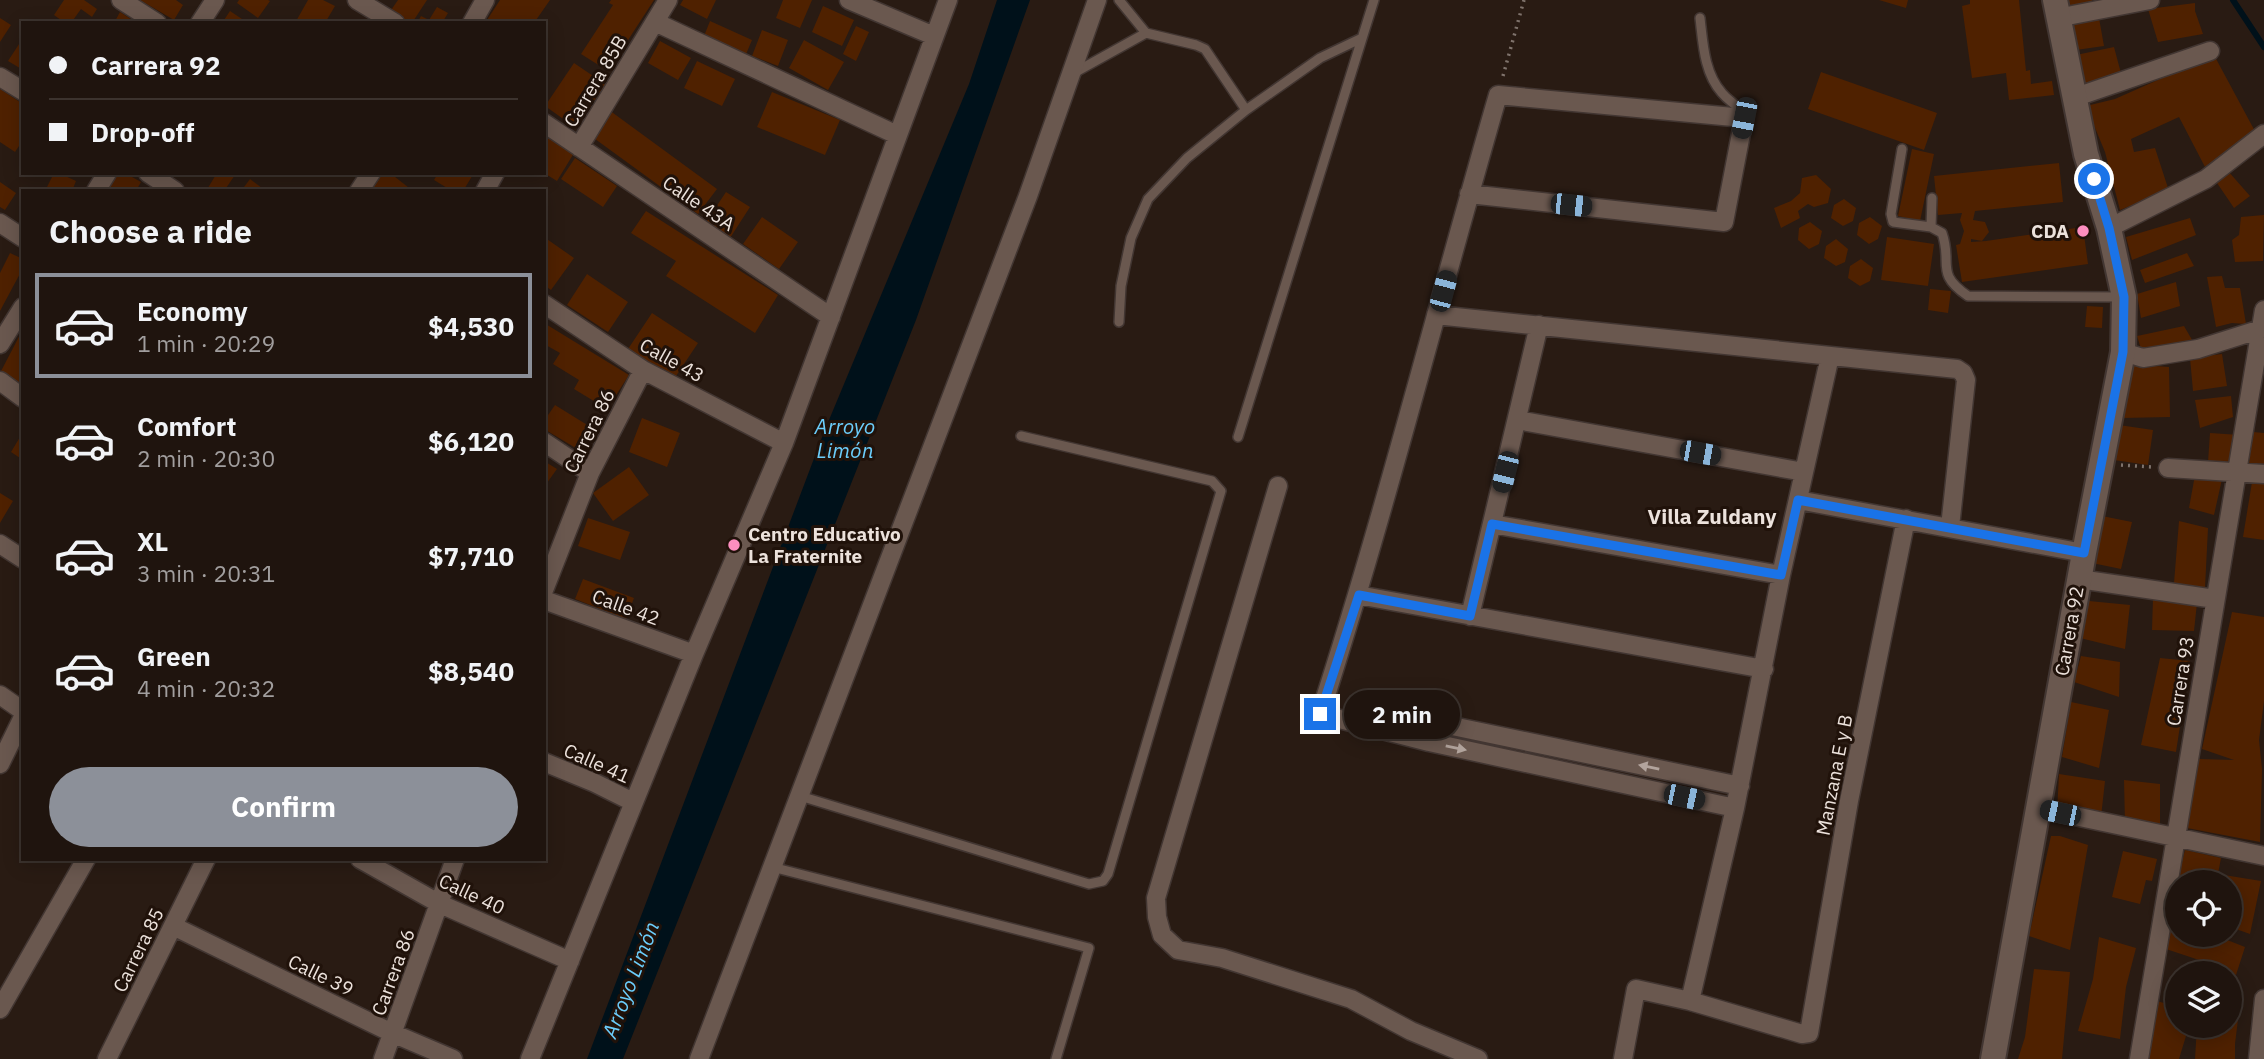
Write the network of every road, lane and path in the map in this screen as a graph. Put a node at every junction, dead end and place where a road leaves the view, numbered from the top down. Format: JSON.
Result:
{"nodes":[{"id":1,"x":121,"y":0,"type":"edge"},
{"id":2,"x":215,"y":0,"type":"edge"},
{"id":3,"x":357,"y":0,"type":"edge"},
{"id":4,"x":485,"y":0,"type":"edge"},
{"id":5,"x":668,"y":0,"type":"edge"},
{"id":6,"x":849,"y":0,"type":"edge"},
{"id":7,"x":948,"y":0,"type":"edge"},
{"id":8,"x":1097,"y":0,"type":"edge"},
{"id":9,"x":1119,"y":0,"type":"edge"},
{"id":10,"x":1374,"y":0,"type":"edge"},
{"id":11,"x":1524,"y":0,"type":"edge"},
{"id":12,"x":2150,"y":0,"type":"edge"},
{"id":13,"x":876,"y":6,"type":"edge"},
{"id":14,"x":2056,"y":9,"type":"edge"},
{"id":15,"x":1700,"y":18,"type":"dead end"},
{"id":16,"x":154,"y":21,"type":"edge"},
{"id":17,"x":201,"y":21,"type":"edge"},
{"id":18,"x":392,"y":21,"type":"edge"},
{"id":19,"x":473,"y":21,"type":"edge"},
{"id":20,"x":655,"y":22,"type":"junction"},
{"id":21,"x":1146,"y":33,"type":"junction"},
{"id":22,"x":934,"y":36,"type":"junction"},
{"id":23,"x":1362,"y":37,"type":"junction"},
{"id":24,"x":2210,"y":51,"type":"dead end"},
{"id":25,"x":1071,"y":75,"type":"junction"},
{"id":26,"x":0,"y":77,"type":"edge"},
{"id":27,"x":21,"y":91,"type":"edge"},
{"id":28,"x":1498,"y":95,"type":"junction"},
{"id":29,"x":2073,"y":98,"type":"junction"},
{"id":30,"x":1246,"y":110,"type":"junction"},
{"id":31,"x":1744,"y":118,"type":"junction"},
{"id":32,"x":546,"y":124,"type":"edge"},
{"id":33,"x":897,"y":135,"type":"junction"},
{"id":34,"x":2261,"y":142,"type":"edge"},
{"id":35,"x":579,"y":147,"type":"junction"},
{"id":36,"x":1902,"y":149,"type":"dead end"},
{"id":37,"x":151,"y":175,"type":"edge"},
{"id":38,"x":172,"y":189,"type":"edge"},
{"id":39,"x":1469,"y":194,"type":"junction"},
{"id":40,"x":1932,"y":198,"type":"dead end"},
{"id":41,"x":0,"y":223,"type":"edge"},
{"id":42,"x":1931,"y":227,"type":"junction"},
{"id":43,"x":2109,"y":228,"type":"junction"},
{"id":44,"x":21,"y":237,"type":"edge"},
{"id":45,"x":2124,"y":297,"type":"junction"},
{"id":46,"x":546,"y":305,"type":"edge"},
{"id":47,"x":21,"y":310,"type":"edge"},
{"id":48,"x":1436,"y":315,"type":"junction"},
{"id":49,"x":831,"y":317,"type":"junction"},
{"id":50,"x":1119,"y":322,"type":"dead end"},
{"id":51,"x":2263,"y":322,"type":"edge"},
{"id":52,"x":1539,"y":326,"type":"junction"},
{"id":53,"x":0,"y":344,"type":"edge"},
{"id":54,"x":2123,"y":352,"type":"junction"},
{"id":55,"x":1830,"y":356,"type":"junction"},
{"id":56,"x":643,"y":370,"type":"junction"},
{"id":57,"x":0,"y":381,"type":"edge"},
{"id":58,"x":21,"y":397,"type":"edge"},
{"id":59,"x":1517,"y":420,"type":"junction"},
{"id":60,"x":1021,"y":436,"type":"dead end"},
{"id":61,"x":1238,"y":437,"type":"dead end"},
{"id":62,"x":546,"y":443,"type":"edge"},
{"id":63,"x":784,"y":443,"type":"junction"},
{"id":64,"x":2102,"y":463,"type":"junction"},
{"id":65,"x":2168,"y":468,"type":"joint"},
{"id":66,"x":1804,"y":472,"type":"junction"},
{"id":67,"x":2236,"y":472,"type":"junction"},
{"id":68,"x":590,"y":473,"type":"junction"},
{"id":69,"x":2264,"y":474,"type":"edge"},
{"id":70,"x":1278,"y":486,"type":"dead end"},
{"id":71,"x":1798,"y":500,"type":"junction"},
{"id":72,"x":1906,"y":519,"type":"junction"},
{"id":73,"x":1492,"y":524,"type":"junction"},
{"id":74,"x":1950,"y":527,"type":"junction"},
{"id":75,"x":0,"y":544,"type":"edge"},
{"id":76,"x":2084,"y":553,"type":"junction"},
{"id":77,"x":21,"y":558,"type":"edge"},
{"id":78,"x":1781,"y":575,"type":"junction"},
{"id":79,"x":2079,"y":579,"type":"junction"},
{"id":80,"x":546,"y":585,"type":"edge"},
{"id":81,"x":1359,"y":595,"type":"junction"},
{"id":82,"x":2215,"y":599,"type":"junction"},
{"id":83,"x":546,"y":601,"type":"edge"},
{"id":84,"x":1470,"y":616,"type":"junction"},
{"id":85,"x":694,"y":654,"type":"junction"},
{"id":86,"x":1764,"y":669,"type":"junction"},
{"id":87,"x":0,"y":695,"type":"edge"},
{"id":88,"x":21,"y":710,"type":"edge"},
{"id":89,"x":21,"y":721,"type":"edge"},
{"id":90,"x":1390,"y":731,"type":"junction"},
{"id":91,"x":546,"y":763,"type":"edge"},
{"id":92,"x":0,"y":764,"type":"edge"},
{"id":93,"x":1740,"y":786,"type":"junction"},
{"id":94,"x":800,"y":796,"type":"junction"},
{"id":95,"x":633,"y":802,"type":"junction"},
{"id":96,"x":1735,"y":808,"type":"junction"},
{"id":97,"x":2037,"y":808,"type":"junction"},
{"id":98,"x":2175,"y":839,"type":"junction"},
{"id":99,"x":2264,"y":856,"type":"edge"},
{"id":100,"x":85,"y":861,"type":"edge"},
{"id":101,"x":205,"y":861,"type":"edge"},
{"id":102,"x":364,"y":861,"type":"edge"},
{"id":103,"x":454,"y":861,"type":"edge"},
{"id":104,"x":772,"y":867,"type":"junction"},
{"id":105,"x":440,"y":904,"type":"junction"},
{"id":106,"x":173,"y":926,"type":"junction"},
{"id":107,"x":570,"y":961,"type":"junction"},
{"id":108,"x":2264,"y":999,"type":"edge"},
{"id":109,"x":1690,"y":1001,"type":"junction"},
{"id":110,"x":0,"y":1009,"type":"edge"},
{"id":111,"x":393,"y":1033,"type":"junction"},
{"id":112,"x":115,"y":1057,"type":"edge"},
{"id":113,"x":383,"y":1059,"type":"edge"},
{"id":114,"x":453,"y":1059,"type":"edge"},
{"id":115,"x":530,"y":1059,"type":"edge"},
{"id":116,"x":699,"y":1059,"type":"edge"},
{"id":117,"x":1056,"y":1059,"type":"edge"},
{"id":118,"x":1478,"y":1059,"type":"edge"},
{"id":119,"x":1623,"y":1059,"type":"edge"},
{"id":120,"x":1993,"y":1059,"type":"edge"},
{"id":121,"x":2139,"y":1059,"type":"edge"},
{"id":122,"x":2258,"y":1059,"type":"edge"}],
"edges":[{"from":1,"to":16,"type":"street"},
{"from":2,"to":17,"type":"street"},
{"from":3,"to":18,"type":"street"},
{"from":4,"to":19,"type":"street"},
{"from":5,"to":20,"type":"street","name":"Carrera 85B"},
{"from":6,"to":13,"type":"street"},
{"from":7,"to":22,"type":"street"},
{"from":8,"to":25,"type":"street"},
{"from":9,"to":21,"type":"lane"},
{"from":10,"to":23,"type":"lane"},
{"from":11,"to":28,"type":"path"},
{"from":12,"to":14,"type":"street"},
{"from":13,"to":22,"type":"street"},
{"from":14,"to":29,"type":"street","name":"Carrera 92"},
{"from":15,"to":31,"type":"lane"},
{"from":20,"to":33,"type":"street"},
{"from":20,"to":35,"type":"street","name":"Carrera 85B"},
{"from":21,"to":25,"type":"lane"},
{"from":21,"to":30,"type":"lane"},
{"from":22,"to":33,"type":"street"},
{"from":23,"to":30,"type":"lane"},
{"from":23,"to":61,"type":"lane"},
{"from":24,"to":29,"type":"street"},
{"from":25,"to":94,"type":"street"},
{"from":26,"to":27,"type":"street"},
{"from":28,"to":31,"type":"street"},
{"from":28,"to":39,"type":"street"},
{"from":29,"to":43,"type":"street","name":"Carrera 92"},
{"from":30,"to":50,"type":"lane"},
{"from":31,"to":39,"type":"street"},
{"from":32,"to":35,"type":"street","name":"Calle 43A"},
{"from":33,"to":49,"type":"street"},
{"from":34,"to":43,"type":"street"},
{"from":35,"to":49,"type":"street","name":"Calle 43A"},
{"from":36,"to":42,"type":"lane"},
{"from":37,"to":38,"type":"street"},
{"from":39,"to":48,"type":"street"},
{"from":40,"to":42,"type":"lane"},
{"from":41,"to":44,"type":"street"},
{"from":42,"to":45,"type":"lane"},
{"from":43,"to":45,"type":"street","name":"Carrera 92"},
{"from":45,"to":54,"type":"street","name":"Carrera 92"},
{"from":46,"to":56,"type":"street","name":"Calle 43"},
{"from":47,"to":53,"type":"street"},
{"from":48,"to":52,"type":"street"},
{"from":48,"to":81,"type":"street"},
{"from":49,"to":63,"type":"street"},
{"from":51,"to":54,"type":"street"},
{"from":51,"to":67,"type":"street","name":"Carrera 93"},
{"from":52,"to":55,"type":"street"},
{"from":52,"to":59,"type":"street"},
{"from":54,"to":64,"type":"street","name":"Carrera 92"},
{"from":55,"to":66,"type":"street"},
{"from":55,"to":74,"type":"street"},
{"from":56,"to":63,"type":"street","name":"Calle 43"},
{"from":56,"to":68,"type":"street","name":"Carrera 86"},
{"from":57,"to":58,"type":"street"},
{"from":59,"to":66,"type":"street"},
{"from":59,"to":73,"type":"street"},
{"from":60,"to":94,"type":"lane"},
{"from":62,"to":68,"type":"street"},
{"from":63,"to":85,"type":"street"},
{"from":64,"to":65,"type":"path"},
{"from":64,"to":76,"type":"street","name":"Carrera 92"},
{"from":65,"to":67,"type":"street"},
{"from":66,"to":71,"type":"street"},
{"from":67,"to":69,"type":"street"},
{"from":67,"to":82,"type":"street","name":"Carrera 93"},
{"from":68,"to":80,"type":"street","name":"Carrera 86"},
{"from":70,"to":118,"type":"street"},
{"from":71,"to":72,"type":"street"},
{"from":71,"to":78,"type":"street"},
{"from":72,"to":74,"type":"street"},
{"from":72,"to":109,"type":"street","name":"Manzana E y B"},
{"from":73,"to":78,"type":"street"},
{"from":73,"to":84,"type":"street"},
{"from":74,"to":76,"type":"street"},
{"from":75,"to":77,"type":"street"},
{"from":76,"to":79,"type":"street","name":"Carrera 92"},
{"from":78,"to":86,"type":"street"},
{"from":79,"to":82,"type":"street"},
{"from":79,"to":97,"type":"street","name":"Carrera 92"},
{"from":81,"to":84,"type":"street"},
{"from":81,"to":90,"type":"street"},
{"from":82,"to":98,"type":"street","name":"Carrera 93"},
{"from":83,"to":85,"type":"street","name":"Calle 42"},
{"from":84,"to":86,"type":"street"},
{"from":85,"to":95,"type":"street"},
{"from":86,"to":93,"type":"street"},
{"from":87,"to":88,"type":"street"},
{"from":89,"to":92,"type":"street"},
{"from":93,"to":90,"type":"street","one_way":true},
{"from":90,"to":96,"type":"street","one_way":true},
{"from":91,"to":95,"type":"street","name":"Calle 41"},
{"from":93,"to":96,"type":"street"},
{"from":94,"to":104,"type":"street"},
{"from":95,"to":107,"type":"street"},
{"from":96,"to":109,"type":"street"},
{"from":97,"to":98,"type":"street"},
{"from":97,"to":120,"type":"street","name":"Carrera 92"},
{"from":98,"to":99,"type":"street"},
{"from":98,"to":121,"type":"street","name":"Carrera 93"},
{"from":100,"to":110,"type":"street"},
{"from":101,"to":106,"type":"street","name":"Carrera 85"},
{"from":102,"to":105,"type":"street","name":"Calle 40"},
{"from":103,"to":105,"type":"street","name":"Carrera 86"},
{"from":104,"to":116,"type":"street"},
{"from":104,"to":117,"type":"lane"},
{"from":105,"to":107,"type":"street","name":"Calle 40"},
{"from":105,"to":111,"type":"street","name":"Carrera 86"},
{"from":106,"to":111,"type":"street","name":"Calle 39"},
{"from":106,"to":112,"type":"street","name":"Carrera 85"},
{"from":107,"to":115,"type":"street"},
{"from":108,"to":122,"type":"street"},
{"from":109,"to":119,"type":"street"},
{"from":111,"to":113,"type":"street","name":"Carrera 86"},
{"from":111,"to":114,"type":"street","name":"Calle 39"}]}
